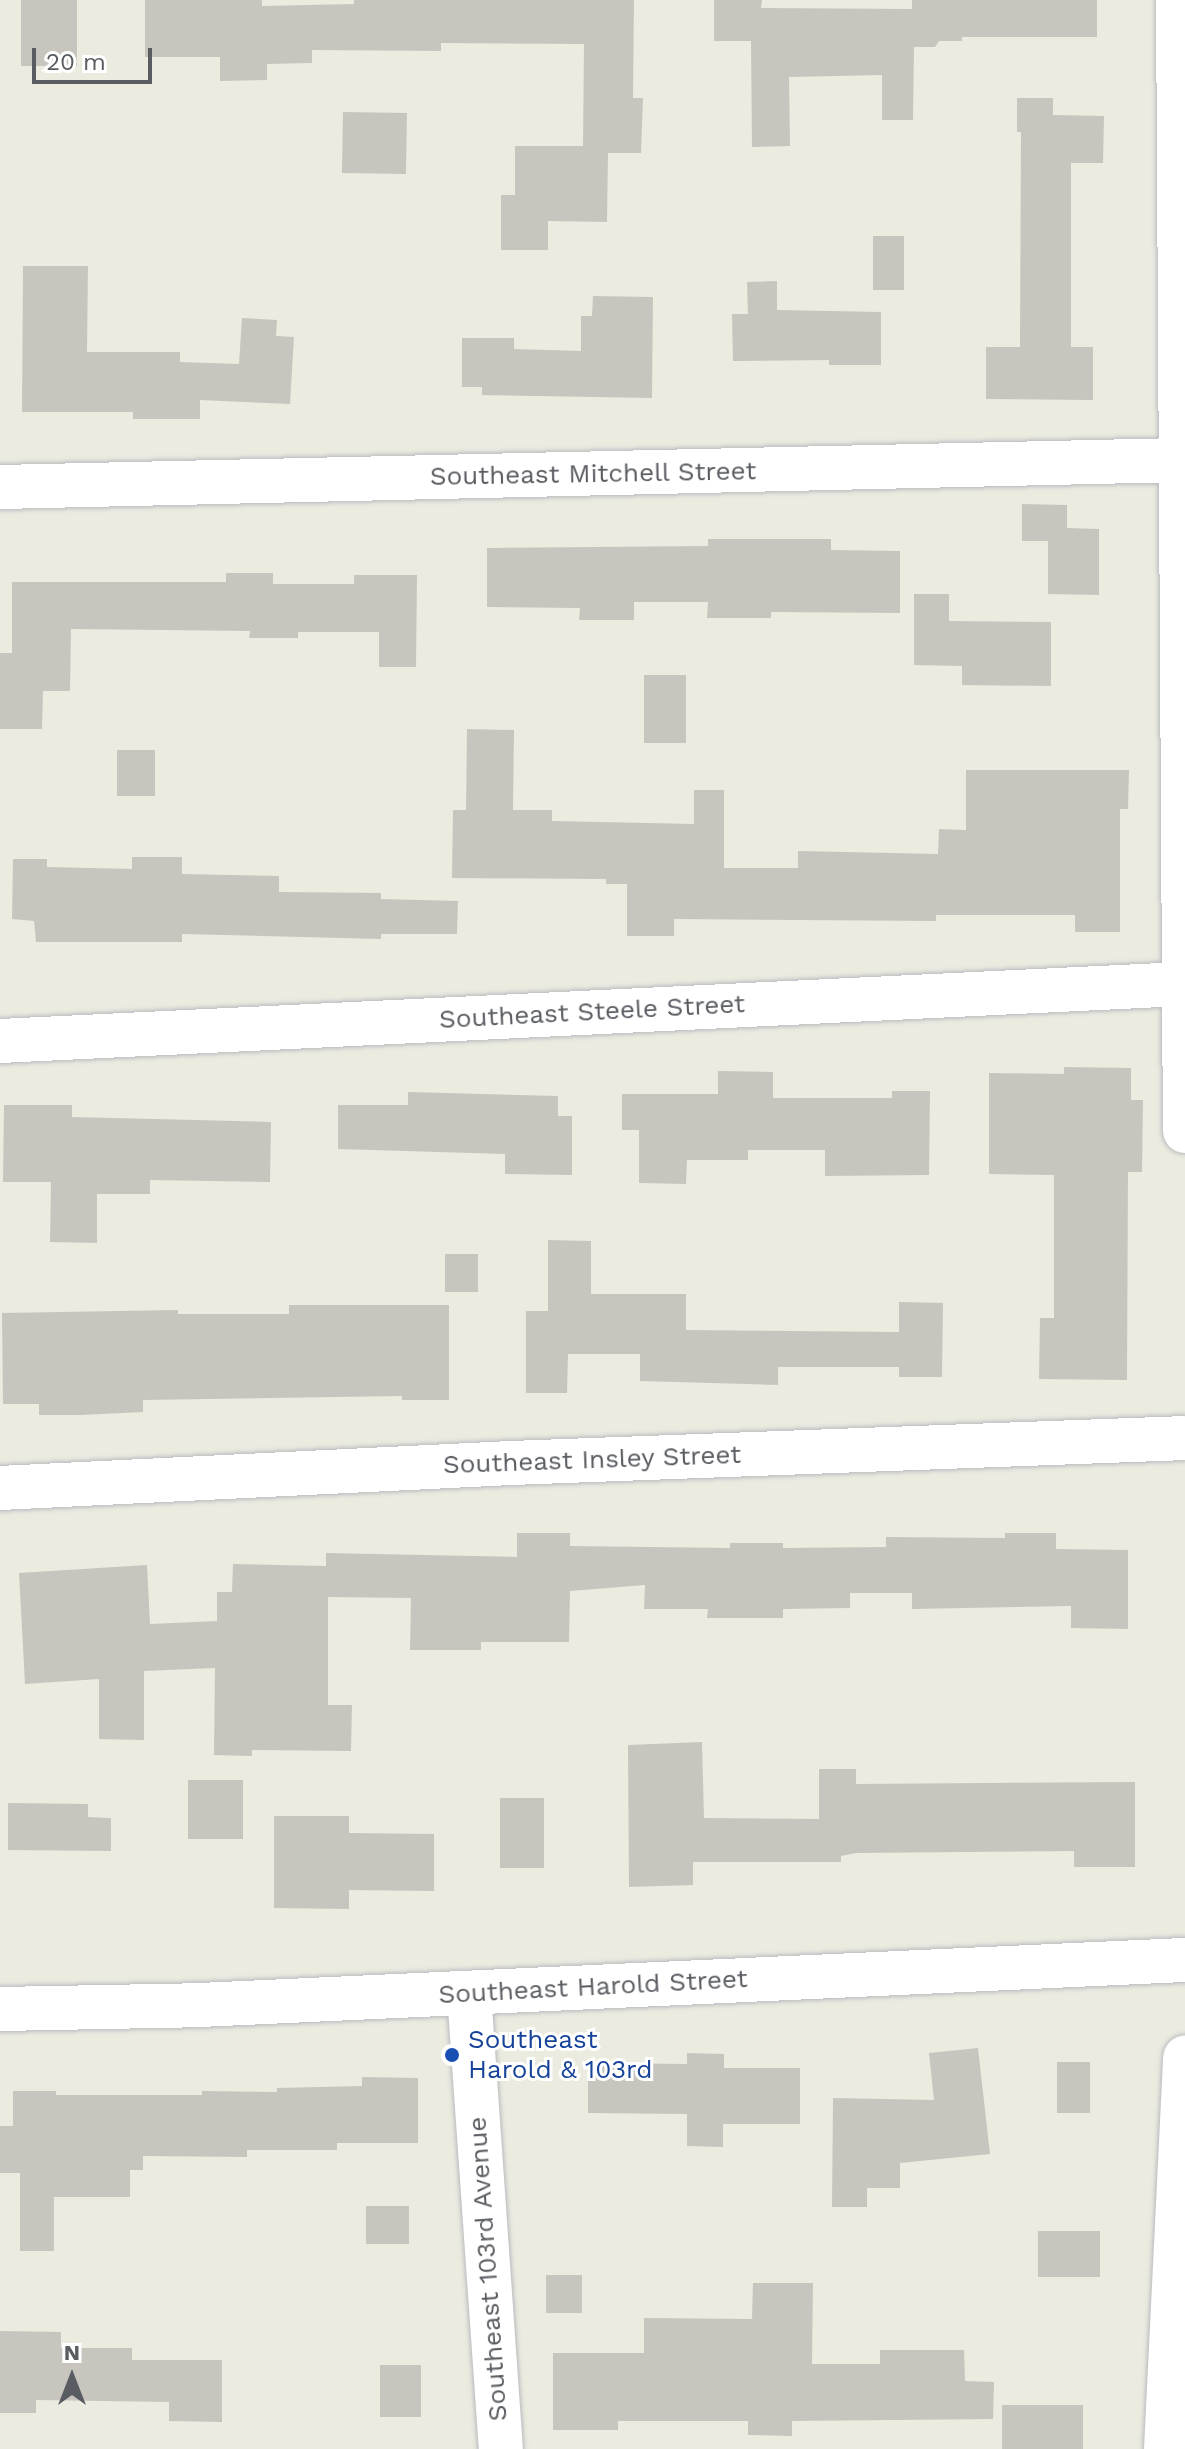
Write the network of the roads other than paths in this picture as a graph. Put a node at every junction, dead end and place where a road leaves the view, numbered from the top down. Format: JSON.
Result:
{"nodes":[{"id":1,"x":1178,"y":0,"type":"edge"},
{"id":2,"x":1183,"y":460,"type":"edge"},
{"id":3,"x":0,"y":487,"type":"edge"},
{"id":4,"x":1184,"y":984,"type":"edge"},
{"id":5,"x":0,"y":1041,"type":"edge"},
{"id":6,"x":1185,"y":1131,"type":"edge"},
{"id":7,"x":1185,"y":1438,"type":"edge"},
{"id":8,"x":0,"y":1488,"type":"edge"},
{"id":9,"x":1185,"y":1960,"type":"edge"},
{"id":10,"x":469,"y":1993,"type":"junction"},
{"id":11,"x":0,"y":2009,"type":"edge"},
{"id":12,"x":1185,"y":2057,"type":"edge"},
{"id":13,"x":501,"y":2449,"type":"edge"},
{"id":14,"x":1166,"y":2449,"type":"edge"}],
"edges":[{"from":1,"to":2,"type":"street"},
{"from":2,"to":3,"type":"street","name":"Southeast Mitchell Street"},
{"from":2,"to":4,"type":"street"},
{"from":4,"to":5,"type":"street","name":"Southeast Steele Street"},
{"from":4,"to":6,"type":"street"},
{"from":7,"to":8,"type":"street","name":"Southeast Insley Street"},
{"from":9,"to":10,"type":"street","name":"Southeast Harold Street"},
{"from":10,"to":11,"type":"street","name":"Southeast Harold Street"},
{"from":10,"to":13,"type":"street","name":"Southeast 103rd Avenue"},
{"from":12,"to":14,"type":"street"}]}
